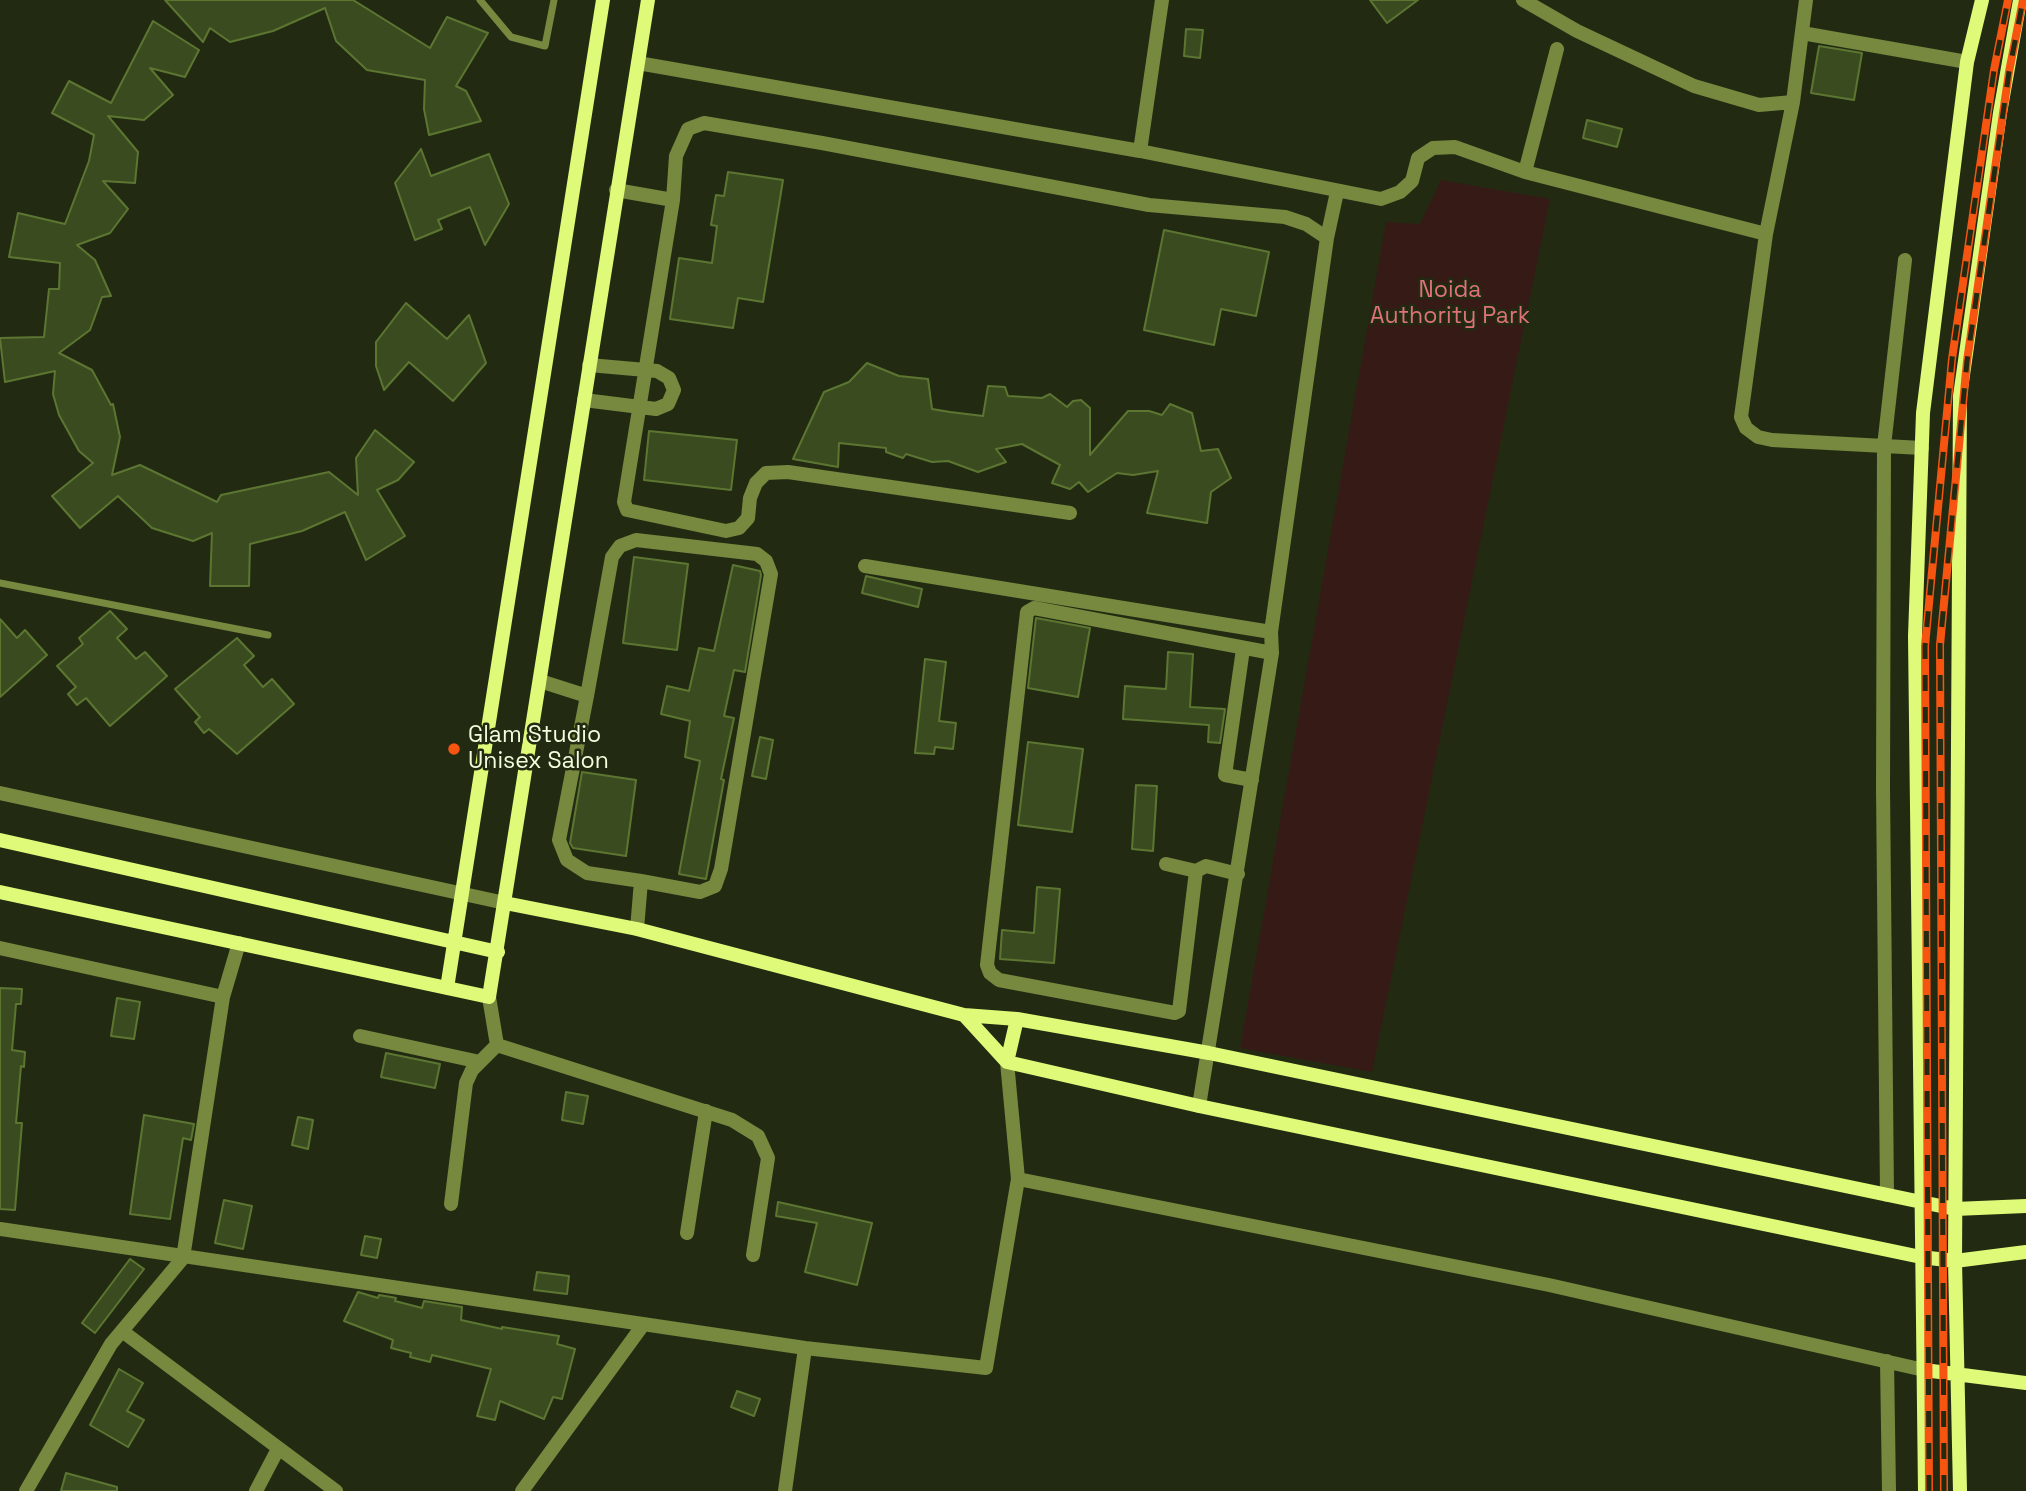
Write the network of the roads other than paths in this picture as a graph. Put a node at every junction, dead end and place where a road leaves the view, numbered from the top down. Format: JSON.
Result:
{"nodes":[{"id":1,"x":480,"y":0,"type":"edge"},
{"id":2,"x":554,"y":0,"type":"edge"},
{"id":3,"x":603,"y":0,"type":"edge"},
{"id":4,"x":648,"y":0,"type":"edge"},
{"id":5,"x":1162,"y":0,"type":"edge"},
{"id":6,"x":1523,"y":0,"type":"edge"},
{"id":7,"x":1806,"y":0,"type":"edge"},
{"id":8,"x":1982,"y":0,"type":"edge"},
{"id":9,"x":2020,"y":0,"type":"edge"},
{"id":10,"x":1802,"y":33,"type":"junction"},
{"id":11,"x":1557,"y":50,"type":"dead end"},
{"id":12,"x":1968,"y":62,"type":"junction"},
{"id":13,"x":638,"y":63,"type":"junction"},
{"id":14,"x":1793,"y":102,"type":"junction"},
{"id":15,"x":1140,"y":151,"type":"junction"},
{"id":16,"x":1525,"y":172,"type":"junction"},
{"id":17,"x":616,"y":190,"type":"junction"},
{"id":18,"x":1337,"y":192,"type":"junction"},
{"id":19,"x":673,"y":200,"type":"junction"},
{"id":20,"x":1766,"y":234,"type":"junction"},
{"id":21,"x":1327,"y":238,"type":"junction"},
{"id":22,"x":1905,"y":260,"type":"dead end"},
{"id":23,"x":589,"y":365,"type":"junction"},
{"id":24,"x":646,"y":369,"type":"junction"},
{"id":25,"x":584,"y":400,"type":"junction"},
{"id":26,"x":640,"y":408,"type":"junction"},
{"id":27,"x":1884,"y":446,"type":"junction"},
{"id":28,"x":1922,"y":448,"type":"junction"},
{"id":29,"x":1070,"y":513,"type":"dead end"},
{"id":30,"x":865,"y":566,"type":"dead end"},
{"id":31,"x":0,"y":583,"type":"edge"},
{"id":32,"x":1271,"y":632,"type":"junction"},
{"id":33,"x":268,"y":635,"type":"dead end"},
{"id":34,"x":1243,"y":649,"type":"junction"},
{"id":35,"x":1272,"y":653,"type":"junction"},
{"id":36,"x":540,"y":681,"type":"junction"},
{"id":37,"x":587,"y":696,"type":"junction"},
{"id":38,"x":1252,"y":780,"type":"junction"},
{"id":39,"x":0,"y":793,"type":"edge"},
{"id":40,"x":0,"y":840,"type":"edge"},
{"id":41,"x":1166,"y":864,"type":"dead end"},
{"id":42,"x":1196,"y":871,"type":"junction"},
{"id":43,"x":1238,"y":874,"type":"junction"},
{"id":44,"x":641,"y":881,"type":"junction"},
{"id":45,"x":0,"y":892,"type":"edge"},
{"id":46,"x":463,"y":894,"type":"junction"},
{"id":47,"x":505,"y":903,"type":"junction"},
{"id":48,"x":637,"y":929,"type":"junction"},
{"id":49,"x":454,"y":941,"type":"junction"},
{"id":50,"x":239,"y":943,"type":"junction"},
{"id":51,"x":0,"y":948,"type":"edge"},
{"id":52,"x":498,"y":952,"type":"junction"},
{"id":53,"x":447,"y":988,"type":"junction"},
{"id":54,"x":489,"y":997,"type":"junction"},
{"id":55,"x":223,"y":998,"type":"junction"},
{"id":56,"x":964,"y":1015,"type":"junction"},
{"id":57,"x":1017,"y":1020,"type":"junction"},
{"id":58,"x":360,"y":1036,"type":"dead end"},
{"id":59,"x":497,"y":1045,"type":"junction"},
{"id":60,"x":1209,"y":1052,"type":"junction"},
{"id":61,"x":480,"y":1062,"type":"junction"},
{"id":62,"x":1007,"y":1062,"type":"junction"},
{"id":63,"x":1199,"y":1106,"type":"junction"},
{"id":64,"x":706,"y":1111,"type":"junction"},
{"id":65,"x":1018,"y":1179,"type":"junction"},
{"id":66,"x":1887,"y":1195,"type":"junction"},
{"id":67,"x":1922,"y":1202,"type":"junction"},
{"id":68,"x":451,"y":1204,"type":"dead end"},
{"id":69,"x":2026,"y":1206,"type":"edge"},
{"id":70,"x":1955,"y":1209,"type":"junction"},
{"id":71,"x":0,"y":1229,"type":"edge"},
{"id":72,"x":688,"y":1233,"type":"dead end"},
{"id":73,"x":2026,"y":1252,"type":"edge"},
{"id":74,"x":753,"y":1255,"type":"dead end"},
{"id":75,"x":1921,"y":1257,"type":"junction"},
{"id":76,"x":183,"y":1258,"type":"junction"},
{"id":77,"x":1955,"y":1261,"type":"junction"},
{"id":78,"x":643,"y":1325,"type":"junction"},
{"id":79,"x":122,"y":1331,"type":"junction"},
{"id":80,"x":806,"y":1348,"type":"junction"},
{"id":81,"x":1887,"y":1362,"type":"junction"},
{"id":82,"x":1924,"y":1370,"type":"junction"},
{"id":83,"x":1958,"y":1372,"type":"junction"},
{"id":84,"x":2026,"y":1383,"type":"edge"},
{"id":85,"x":278,"y":1449,"type":"junction"},
{"id":86,"x":26,"y":1491,"type":"edge"},
{"id":87,"x":256,"y":1491,"type":"edge"},
{"id":88,"x":336,"y":1491,"type":"edge"},
{"id":89,"x":522,"y":1491,"type":"edge"},
{"id":90,"x":785,"y":1491,"type":"edge"},
{"id":91,"x":1889,"y":1491,"type":"edge"},
{"id":92,"x":1925,"y":1491,"type":"edge"},
{"id":93,"x":1959,"y":1491,"type":"edge"}],
"edges":[{"from":1,"to":2,"type":"lane"},
{"from":3,"to":46,"type":"street"},
{"from":4,"to":13,"type":"street"},
{"from":5,"to":15,"type":"street"},
{"from":6,"to":14,"type":"street"},
{"from":7,"to":10,"type":"street"},
{"from":8,"to":12,"type":"street"},
{"from":9,"to":70,"type":"street"},
{"from":10,"to":12,"type":"street"},
{"from":10,"to":14,"type":"street"},
{"from":11,"to":16,"type":"street"},
{"from":12,"to":28,"type":"street"},
{"from":13,"to":15,"type":"street"},
{"from":13,"to":17,"type":"street"},
{"from":14,"to":20,"type":"street"},
{"from":15,"to":18,"type":"street"},
{"from":16,"to":18,"type":"street"},
{"from":16,"to":20,"type":"street"},
{"from":17,"to":19,"type":"street"},
{"from":17,"to":23,"type":"street"},
{"from":18,"to":21,"type":"street"},
{"from":19,"to":21,"type":"street"},
{"from":19,"to":24,"type":"street"},
{"from":20,"to":27,"type":"street"},
{"from":21,"to":32,"type":"street"},
{"from":22,"to":27,"type":"street"},
{"from":23,"to":24,"type":"street"},
{"from":23,"to":25,"type":"street"},
{"from":24,"to":26,"type":"street"},
{"from":24,"to":26,"type":"street"},
{"from":25,"to":26,"type":"street"},
{"from":25,"to":36,"type":"street"},
{"from":26,"to":29,"type":"street"},
{"from":27,"to":28,"type":"street"},
{"from":27,"to":66,"type":"street"},
{"from":28,"to":67,"type":"street"},
{"from":30,"to":32,"type":"street"},
{"from":31,"to":33,"type":"lane"},
{"from":32,"to":35,"type":"street"},
{"from":34,"to":35,"type":"street"},
{"from":34,"to":38,"type":"street"},
{"from":34,"to":42,"type":"street"},
{"from":35,"to":38,"type":"street"},
{"from":36,"to":37,"type":"street"},
{"from":36,"to":47,"type":"street"},
{"from":37,"to":44,"type":"street"},
{"from":37,"to":44,"type":"street"},
{"from":38,"to":43,"type":"street"},
{"from":39,"to":46,"type":"street"},
{"from":40,"to":49,"type":"street"},
{"from":41,"to":42,"type":"street"},
{"from":42,"to":43,"type":"street"},
{"from":43,"to":60,"type":"street"},
{"from":44,"to":48,"type":"street"},
{"from":45,"to":50,"type":"street"},
{"from":46,"to":47,"type":"street"},
{"from":46,"to":49,"type":"street"},
{"from":47,"to":48,"type":"street"},
{"from":47,"to":52,"type":"street"},
{"from":48,"to":56,"type":"street"},
{"from":49,"to":52,"type":"street"},
{"from":49,"to":53,"type":"street"},
{"from":50,"to":53,"type":"street"},
{"from":50,"to":55,"type":"street"},
{"from":51,"to":55,"type":"street"},
{"from":52,"to":54,"type":"street"},
{"from":53,"to":54,"type":"street"},
{"from":54,"to":59,"type":"street"},
{"from":55,"to":76,"type":"street"},
{"from":56,"to":57,"type":"street"},
{"from":56,"to":62,"type":"street"},
{"from":57,"to":60,"type":"street"},
{"from":57,"to":62,"type":"street"},
{"from":58,"to":61,"type":"street"},
{"from":59,"to":61,"type":"street"},
{"from":59,"to":64,"type":"street"},
{"from":60,"to":63,"type":"street"},
{"from":60,"to":66,"type":"street"},
{"from":61,"to":68,"type":"street"},
{"from":62,"to":63,"type":"street"},
{"from":62,"to":65,"type":"street"},
{"from":63,"to":75,"type":"street"},
{"from":64,"to":72,"type":"street"},
{"from":64,"to":74,"type":"street"},
{"from":65,"to":80,"type":"street"},
{"from":65,"to":81,"type":"street"},
{"from":66,"to":67,"type":"street"},
{"from":67,"to":70,"type":"street"},
{"from":67,"to":75,"type":"street"},
{"from":69,"to":70,"type":"street"},
{"from":70,"to":77,"type":"street"},
{"from":71,"to":76,"type":"street"},
{"from":73,"to":77,"type":"street"},
{"from":75,"to":77,"type":"street"},
{"from":75,"to":82,"type":"street"},
{"from":76,"to":78,"type":"street"},
{"from":76,"to":79,"type":"street"},
{"from":77,"to":83,"type":"street"},
{"from":78,"to":80,"type":"street"},
{"from":78,"to":89,"type":"street"},
{"from":79,"to":85,"type":"street"},
{"from":79,"to":86,"type":"street"},
{"from":80,"to":90,"type":"street"},
{"from":81,"to":82,"type":"street"},
{"from":81,"to":91,"type":"street"},
{"from":82,"to":83,"type":"street"},
{"from":82,"to":92,"type":"street"},
{"from":83,"to":84,"type":"street"},
{"from":83,"to":93,"type":"street"},
{"from":85,"to":87,"type":"street"},
{"from":85,"to":88,"type":"street"}]}
